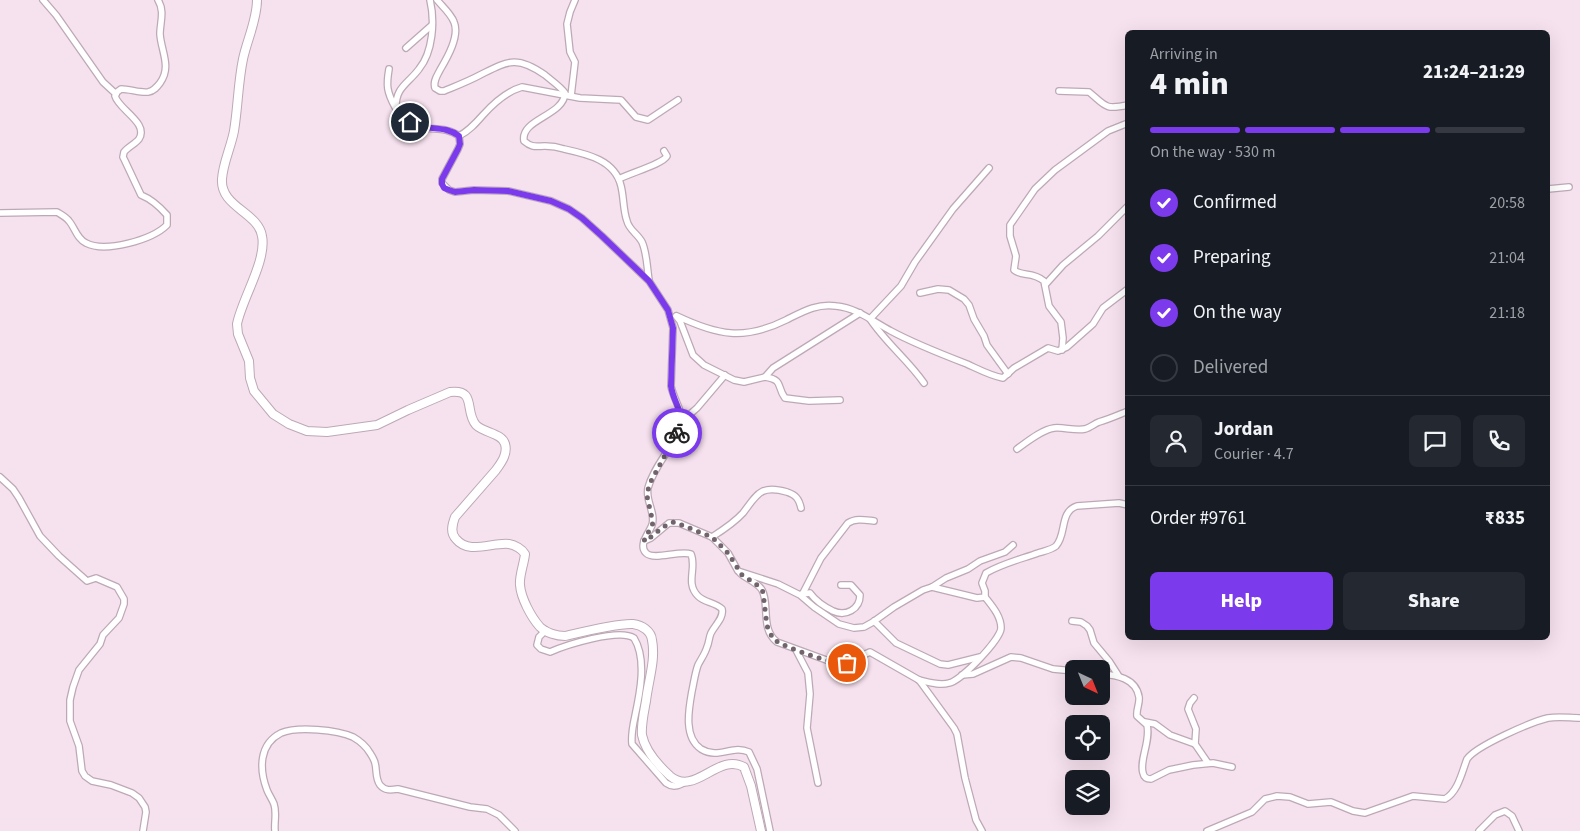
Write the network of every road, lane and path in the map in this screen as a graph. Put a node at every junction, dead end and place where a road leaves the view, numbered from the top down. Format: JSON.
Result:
{"nodes":[{"id":1,"x":43,"y":0,"type":"edge"},
{"id":2,"x":158,"y":0,"type":"edge"},
{"id":3,"x":257,"y":0,"type":"edge"},
{"id":4,"x":430,"y":0,"type":"edge"},
{"id":5,"x":437,"y":0,"type":"edge"},
{"id":6,"x":575,"y":0,"type":"edge"},
{"id":7,"x":432,"y":25,"type":"junction"},
{"id":8,"x":406,"y":48,"type":"dead end"},
{"id":9,"x":389,"y":69,"type":"dead end"},
{"id":10,"x":1059,"y":91,"type":"dead end"},
{"id":11,"x":116,"y":94,"type":"junction"},
{"id":12,"x":568,"y":96,"type":"junction"},
{"id":13,"x":678,"y":100,"type":"dead end"},
{"id":14,"x":1125,"y":104,"type":"edge"},
{"id":15,"x":396,"y":108,"type":"junction"},
{"id":16,"x":1125,"y":124,"type":"edge"},
{"id":17,"x":459,"y":136,"type":"junction"},
{"id":18,"x":664,"y":151,"type":"dead end"},
{"id":19,"x":989,"y":168,"type":"dead end"},
{"id":20,"x":619,"y":179,"type":"junction"},
{"id":21,"x":1569,"y":187,"type":"dead end"},
{"id":22,"x":1550,"y":189,"type":"edge"},
{"id":23,"x":1125,"y":209,"type":"edge"},
{"id":24,"x":0,"y":213,"type":"edge"},
{"id":25,"x":649,"y":281,"type":"junction"},
{"id":26,"x":1045,"y":285,"type":"junction"},
{"id":27,"x":1125,"y":290,"type":"edge"},
{"id":28,"x":920,"y":293,"type":"dead end"},
{"id":29,"x":668,"y":310,"type":"junction"},
{"id":30,"x":860,"y":313,"type":"junction"},
{"id":31,"x":677,"y":316,"type":"junction"},
{"id":32,"x":870,"y":319,"type":"junction"},
{"id":33,"x":1062,"y":350,"type":"junction"},
{"id":34,"x":1008,"y":374,"type":"junction"},
{"id":35,"x":725,"y":375,"type":"junction"},
{"id":36,"x":765,"y":376,"type":"junction"},
{"id":37,"x":924,"y":383,"type":"dead end"},
{"id":38,"x":840,"y":400,"type":"dead end"},
{"id":39,"x":1125,"y":411,"type":"edge"},
{"id":40,"x":681,"y":422,"type":"junction"},
{"id":41,"x":1017,"y":449,"type":"dead end"},
{"id":42,"x":0,"y":477,"type":"edge"},
{"id":43,"x":1125,"y":504,"type":"edge"},
{"id":44,"x":801,"y":508,"type":"dead end"},
{"id":45,"x":874,"y":521,"type":"dead end"},
{"id":46,"x":712,"y":537,"type":"junction"},
{"id":47,"x":644,"y":541,"type":"junction"},
{"id":48,"x":1013,"y":545,"type":"dead end"},
{"id":49,"x":738,"y":571,"type":"junction"},
{"id":50,"x":841,"y":584,"type":"dead end"},
{"id":51,"x":932,"y":587,"type":"junction"},
{"id":52,"x":802,"y":594,"type":"junction"},
{"id":53,"x":985,"y":598,"type":"junction"},
{"id":54,"x":874,"y":621,"type":"junction"},
{"id":55,"x":1072,"y":621,"type":"dead end"},
{"id":56,"x":546,"y":630,"type":"junction"},
{"id":57,"x":796,"y":650,"type":"junction"},
{"id":58,"x":980,"y":657,"type":"junction"},
{"id":59,"x":1065,"y":671,"type":"edge"},
{"id":60,"x":962,"y":675,"type":"junction"},
{"id":61,"x":1110,"y":675,"type":"edge"},
{"id":62,"x":1118,"y":676,"type":"junction"},
{"id":63,"x":919,"y":680,"type":"junction"},
{"id":64,"x":1194,"y":698,"type":"dead end"},
{"id":65,"x":1580,"y":718,"type":"edge"},
{"id":66,"x":1145,"y":722,"type":"junction"},
{"id":67,"x":1195,"y":744,"type":"junction"},
{"id":68,"x":1208,"y":763,"type":"junction"},
{"id":69,"x":1232,"y":767,"type":"dead end"},
{"id":70,"x":685,"y":782,"type":"junction"},
{"id":71,"x":818,"y":783,"type":"dead end"},
{"id":72,"x":143,"y":831,"type":"edge"},
{"id":73,"x":276,"y":831,"type":"edge"},
{"id":74,"x":515,"y":831,"type":"edge"},
{"id":75,"x":761,"y":831,"type":"edge"},
{"id":76,"x":770,"y":831,"type":"edge"},
{"id":77,"x":982,"y":831,"type":"edge"},
{"id":78,"x":1207,"y":831,"type":"edge"},
{"id":79,"x":1479,"y":831,"type":"edge"},
{"id":80,"x":1519,"y":831,"type":"edge"}],
"edges":[{"from":1,"to":11,"type":"street"},
{"from":2,"to":11,"type":"street"},
{"from":3,"to":56,"type":"street"},
{"from":4,"to":7,"type":"street"},
{"from":5,"to":12,"type":"street"},
{"from":6,"to":12,"type":"street"},
{"from":7,"to":8,"type":"street"},
{"from":7,"to":15,"type":"street"},
{"from":9,"to":15,"type":"street"},
{"from":10,"to":14,"type":"street"},
{"from":11,"to":24,"type":"street"},
{"from":12,"to":13,"type":"street"},
{"from":12,"to":17,"type":"street"},
{"from":12,"to":20,"type":"street"},
{"from":15,"to":17,"type":"street"},
{"from":16,"to":26,"type":"street"},
{"from":17,"to":25,"type":"street"},
{"from":18,"to":20,"type":"street"},
{"from":19,"to":32,"type":"street"},
{"from":20,"to":25,"type":"street"},
{"from":21,"to":22,"type":"street"},
{"from":23,"to":26,"type":"street"},
{"from":25,"to":29,"type":"street"},
{"from":26,"to":33,"type":"street"},
{"from":27,"to":33,"type":"street"},
{"from":28,"to":34,"type":"street"},
{"from":29,"to":31,"type":"street"},
{"from":29,"to":40,"type":"street"},
{"from":30,"to":31,"type":"street"},
{"from":30,"to":32,"type":"street"},
{"from":30,"to":36,"type":"street"},
{"from":31,"to":35,"type":"street"},
{"from":32,"to":34,"type":"street"},
{"from":32,"to":37,"type":"street"},
{"from":33,"to":34,"type":"street"},
{"from":35,"to":36,"type":"street"},
{"from":35,"to":40,"type":"street"},
{"from":36,"to":38,"type":"street"},
{"from":39,"to":41,"type":"street"},
{"from":40,"to":47,"type":"street"},
{"from":42,"to":72,"type":"street"},
{"from":43,"to":53,"type":"street"},
{"from":44,"to":46,"type":"street"},
{"from":45,"to":52,"type":"street"},
{"from":46,"to":47,"type":"street"},
{"from":46,"to":49,"type":"street"},
{"from":47,"to":76,"type":"street"},
{"from":48,"to":51,"type":"street"},
{"from":49,"to":52,"type":"street"},
{"from":49,"to":57,"type":"street"},
{"from":50,"to":52,"type":"street"},
{"from":51,"to":53,"type":"street"},
{"from":51,"to":54,"type":"street"},
{"from":52,"to":54,"type":"street"},
{"from":53,"to":58,"type":"street"},
{"from":54,"to":58,"type":"street"},
{"from":55,"to":62,"type":"street"},
{"from":56,"to":70,"type":"street"},
{"from":56,"to":70,"type":"street"},
{"from":57,"to":63,"type":"street"},
{"from":57,"to":71,"type":"street"},
{"from":58,"to":60,"type":"street"},
{"from":59,"to":60,"type":"street"},
{"from":60,"to":63,"type":"street"},
{"from":61,"to":62,"type":"street"},
{"from":62,"to":66,"type":"street"},
{"from":63,"to":77,"type":"street"},
{"from":64,"to":67,"type":"street"},
{"from":65,"to":78,"type":"street"},
{"from":66,"to":67,"type":"street"},
{"from":66,"to":68,"type":"street"},
{"from":67,"to":68,"type":"street"},
{"from":68,"to":69,"type":"street"},
{"from":70,"to":75,"type":"street"},
{"from":73,"to":74,"type":"street"},
{"from":79,"to":80,"type":"street"}]}
